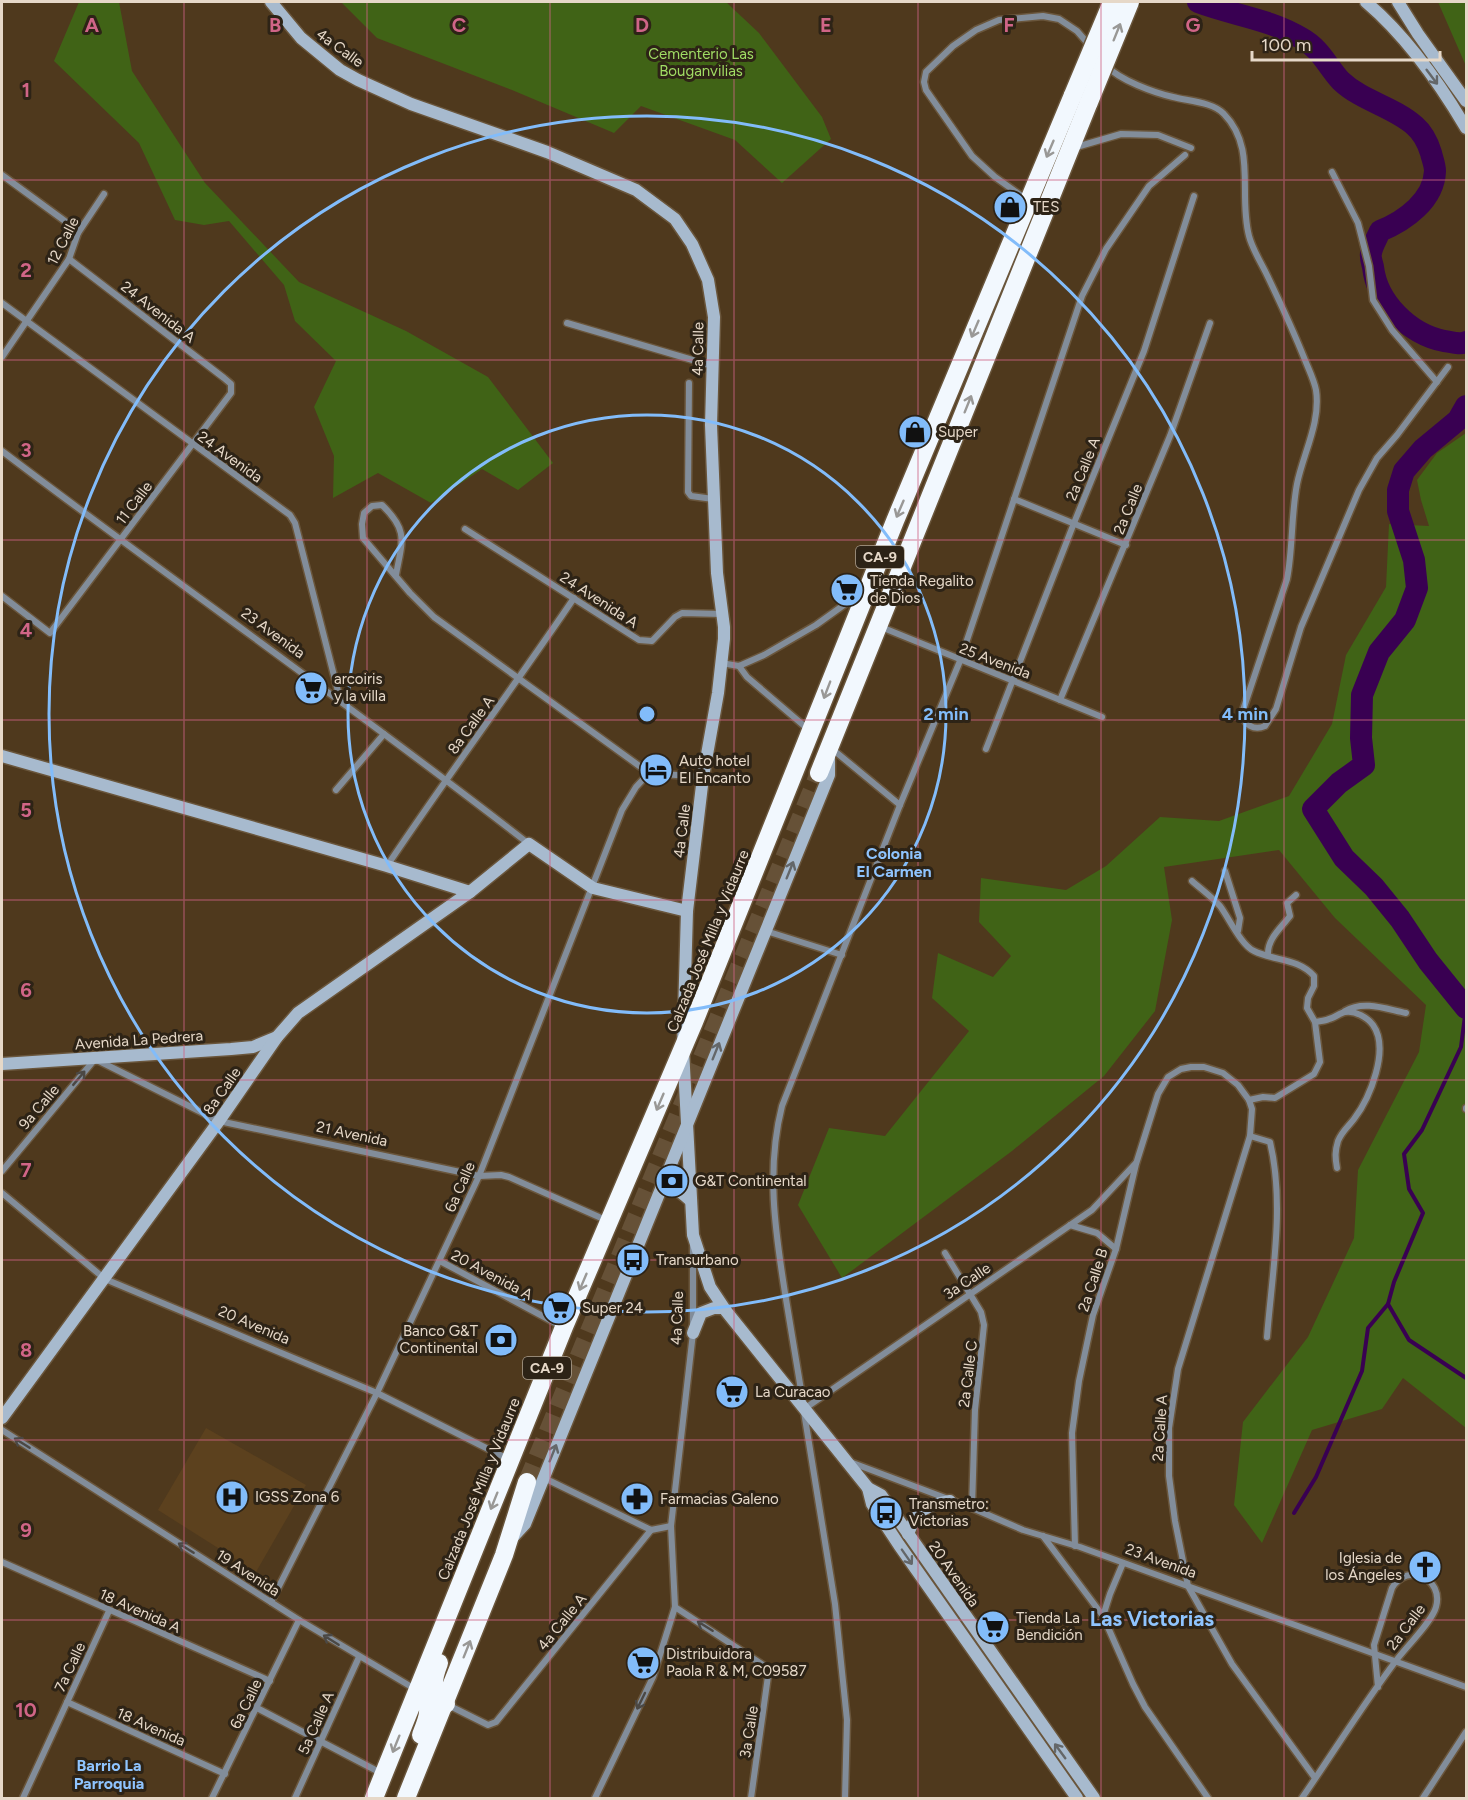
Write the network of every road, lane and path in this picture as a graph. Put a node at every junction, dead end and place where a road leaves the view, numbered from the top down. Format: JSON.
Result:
{"nodes":[{"id":1,"x":271,"y":2,"type":"edge"},
{"id":2,"x":1112,"y":2,"type":"edge"},
{"id":3,"x":1130,"y":2,"type":"edge"},
{"id":4,"x":1366,"y":2,"type":"edge"},
{"id":5,"x":1398,"y":2,"type":"edge"},
{"id":6,"x":1081,"y":99,"type":"junction"},
{"id":7,"x":1467,"y":101,"type":"edge"},
{"id":8,"x":1467,"y":128,"type":"edge"},
{"id":9,"x":1191,"y":148,"type":"dead end"},
{"id":10,"x":1070,"y":149,"type":"junction"},
{"id":11,"x":1185,"y":155,"type":"dead end"},
{"id":12,"x":1332,"y":172,"type":"dead end"},
{"id":13,"x":2,"y":175,"type":"edge"},
{"id":14,"x":104,"y":194,"type":"dead end"},
{"id":15,"x":1194,"y":196,"type":"dead end"},
{"id":16,"x":1028,"y":201,"type":"junction"},
{"id":17,"x":78,"y":233,"type":"junction"},
{"id":18,"x":69,"y":259,"type":"junction"},
{"id":19,"x":2,"y":303,"type":"edge"},
{"id":20,"x":27,"y":322,"type":"junction"},
{"id":21,"x":567,"y":323,"type":"dead end"},
{"id":22,"x":1210,"y":323,"type":"dead end"},
{"id":23,"x":2,"y":357,"type":"edge"},
{"id":24,"x":713,"y":366,"type":"junction"},
{"id":25,"x":1448,"y":367,"type":"dead end"},
{"id":26,"x":1437,"y":382,"type":"junction"},
{"id":27,"x":689,"y":383,"type":"dead end"},
{"id":28,"x":231,"y":384,"type":"joint"},
{"id":29,"x":193,"y":445,"type":"junction"},
{"id":30,"x":2,"y":451,"type":"edge"},
{"id":31,"x":713,"y":499,"type":"junction"},
{"id":32,"x":1014,"y":499,"type":"junction"},
{"id":33,"x":1074,"y":523,"type":"junction"},
{"id":34,"x":465,"y":529,"type":"dead end"},
{"id":35,"x":120,"y":541,"type":"junction"},
{"id":36,"x":1126,"y":545,"type":"junction"},
{"id":37,"x":396,"y":575,"type":"junction"},
{"id":38,"x":2,"y":596,"type":"edge"},
{"id":39,"x":574,"y":598,"type":"junction"},
{"id":40,"x":861,"y":604,"type":"junction"},
{"id":41,"x":722,"y":614,"type":"junction"},
{"id":42,"x":878,"y":626,"type":"junction"},
{"id":43,"x":960,"y":661,"type":"junction"},
{"id":44,"x":722,"y":663,"type":"junction"},
{"id":45,"x":739,"y":666,"type":"junction"},
{"id":46,"x":520,"y":679,"type":"junction"},
{"id":47,"x":1013,"y":680,"type":"junction"},
{"id":48,"x":340,"y":700,"type":"junction"},
{"id":49,"x":1060,"y":700,"type":"junction"},
{"id":50,"x":1102,"y":717,"type":"dead end"},
{"id":51,"x":811,"y":731,"type":"junction"},
{"id":52,"x":384,"y":734,"type":"junction"},
{"id":53,"x":829,"y":749,"type":"junction"},
{"id":54,"x":986,"y":749,"type":"dead end"},
{"id":55,"x":2,"y":756,"type":"edge"},
{"id":56,"x":649,"y":773,"type":"junction"},
{"id":57,"x":819,"y":773,"type":"tunnel mouth"},
{"id":58,"x":703,"y":777,"type":"junction"},
{"id":59,"x":446,"y":779,"type":"junction"},
{"id":60,"x":336,"y":790,"type":"dead end"},
{"id":61,"x":900,"y":805,"type":"junction"},
{"id":62,"x":529,"y":844,"type":"junction"},
{"id":63,"x":387,"y":866,"type":"junction"},
{"id":64,"x":1225,"y":871,"type":"dead end"},
{"id":65,"x":1192,"y":881,"type":"dead end"},
{"id":66,"x":593,"y":888,"type":"junction"},
{"id":67,"x":470,"y":892,"type":"junction"},
{"id":68,"x":1296,"y":895,"type":"dead end"},
{"id":69,"x":687,"y":911,"type":"junction"},
{"id":70,"x":765,"y":931,"type":"junction"},
{"id":71,"x":1238,"y":931,"type":"junction"},
{"id":72,"x":842,"y":955,"type":"junction"},
{"id":73,"x":1268,"y":955,"type":"junction"},
{"id":74,"x":1345,"y":1012,"type":"junction"},
{"id":75,"x":1406,"y":1013,"type":"dead end"},
{"id":76,"x":1315,"y":1022,"type":"junction"},
{"id":77,"x":277,"y":1036,"type":"junction"},
{"id":78,"x":683,"y":1049,"type":"junction"},
{"id":79,"x":95,"y":1059,"type":"junction"},
{"id":80,"x":2,"y":1064,"type":"edge"},
{"id":81,"x":1249,"y":1100,"type":"junction"},
{"id":82,"x":219,"y":1121,"type":"junction"},
{"id":83,"x":687,"y":1124,"type":"junction"},
{"id":84,"x":1250,"y":1136,"type":"junction"},
{"id":85,"x":1136,"y":1164,"type":"junction"},
{"id":86,"x":1337,"y":1168,"type":"dead end"},
{"id":87,"x":2,"y":1172,"type":"edge"},
{"id":88,"x":479,"y":1176,"type":"junction"},
{"id":89,"x":662,"y":1185,"type":"junction"},
{"id":90,"x":2,"y":1193,"type":"edge"},
{"id":91,"x":691,"y":1201,"type":"junction"},
{"id":92,"x":609,"y":1221,"type":"junction"},
{"id":93,"x":1070,"y":1225,"type":"junction"},
{"id":94,"x":693,"y":1235,"type":"junction"},
{"id":95,"x":1116,"y":1249,"type":"junction"},
{"id":96,"x":945,"y":1253,"type":"dead end"},
{"id":97,"x":440,"y":1261,"type":"junction"},
{"id":98,"x":105,"y":1279,"type":"junction"},
{"id":99,"x":969,"y":1294,"type":"junction"},
{"id":100,"x":723,"y":1308,"type":"junction"},
{"id":101,"x":564,"y":1327,"type":"junction"},
{"id":102,"x":693,"y":1333,"type":"junction"},
{"id":103,"x":1267,"y":1337,"type":"dead end"},
{"id":104,"x":377,"y":1393,"type":"junction"},
{"id":105,"x":804,"y":1409,"type":"junction"},
{"id":106,"x":2,"y":1418,"type":"edge"},
{"id":107,"x":2,"y":1430,"type":"edge"},
{"id":108,"x":511,"y":1460,"type":"junction"},
{"id":109,"x":847,"y":1461,"type":"junction"},
{"id":110,"x":535,"y":1480,"type":"junction"},
{"id":111,"x":868,"y":1488,"type":"junction"},
{"id":112,"x":950,"y":1501,"type":"junction"},
{"id":113,"x":972,"y":1508,"type":"junction"},
{"id":114,"x":671,"y":1526,"type":"junction"},
{"id":115,"x":651,"y":1530,"type":"junction"},
{"id":116,"x":908,"y":1534,"type":"junction"},
{"id":117,"x":1042,"y":1536,"type":"junction"},
{"id":118,"x":1075,"y":1546,"type":"junction"},
{"id":119,"x":2,"y":1562,"type":"edge"},
{"id":120,"x":1123,"y":1563,"type":"junction"},
{"id":121,"x":1188,"y":1586,"type":"junction"},
{"id":122,"x":271,"y":1602,"type":"junction"},
{"id":123,"x":675,"y":1607,"type":"junction"},
{"id":124,"x":109,"y":1611,"type":"junction"},
{"id":125,"x":449,"y":1612,"type":"junction"},
{"id":126,"x":1103,"y":1616,"type":"junction"},
{"id":127,"x":299,"y":1620,"type":"junction"},
{"id":128,"x":1374,"y":1654,"type":"junction"},
{"id":129,"x":359,"y":1657,"type":"junction"},
{"id":130,"x":1395,"y":1661,"type":"junction"},
{"id":131,"x":270,"y":1681,"type":"junction"},
{"id":132,"x":1010,"y":1681,"type":"junction"},
{"id":133,"x":1378,"y":1687,"type":"junction"},
{"id":134,"x":1467,"y":1687,"type":"edge"},
{"id":135,"x":418,"y":1690,"type":"junction"},
{"id":136,"x":1003,"y":1693,"type":"junction"},
{"id":137,"x":68,"y":1702,"type":"junction"},
{"id":138,"x":446,"y":1704,"type":"junction"},
{"id":139,"x":257,"y":1708,"type":"junction"},
{"id":140,"x":488,"y":1725,"type":"joint"},
{"id":141,"x":1467,"y":1732,"type":"edge"},
{"id":142,"x":322,"y":1741,"type":"junction"},
{"id":143,"x":225,"y":1774,"type":"junction"},
{"id":144,"x":383,"y":1774,"type":"junction"},
{"id":145,"x":1315,"y":1778,"type":"junction"},
{"id":146,"x":24,"y":1797,"type":"edge"},
{"id":147,"x":407,"y":1797,"type":"edge"},
{"id":148,"x":32,"y":1798,"type":"edge"},
{"id":149,"x":212,"y":1798,"type":"edge"},
{"id":150,"x":295,"y":1798,"type":"edge"},
{"id":151,"x":374,"y":1798,"type":"edge"},
{"id":152,"x":595,"y":1798,"type":"edge"},
{"id":153,"x":751,"y":1798,"type":"edge"},
{"id":154,"x":845,"y":1798,"type":"edge"},
{"id":155,"x":1075,"y":1798,"type":"edge"},
{"id":156,"x":1094,"y":1798,"type":"edge"},
{"id":157,"x":1208,"y":1798,"type":"edge"},
{"id":158,"x":1302,"y":1798,"type":"edge"},
{"id":159,"x":1423,"y":1798,"type":"edge"}],
"edges":[{"from":1,"to":24,"type":"street","name":"4a Calle"},
{"from":2,"to":6,"type":"highway","bridge":true},
{"from":6,"to":3,"type":"highway","one_way":true,"bridge":true},
{"from":4,"to":8,"type":"street","one_way":true},
{"from":5,"to":7,"type":"street"},
{"from":6,"to":10,"type":"highway","number":"CA-9"},
{"from":6,"to":16,"type":"highway","name":"Calzada José Milla y Vidaurre","number":"CA-9","one_way":true},
{"from":9,"to":10,"type":"street"},
{"from":42,"to":10,"type":"highway","number":"CA-9","one_way":true},
{"from":11,"to":32,"type":"street"},
{"from":12,"to":26,"type":"street"},
{"from":13,"to":17,"type":"street"},
{"from":14,"to":17,"type":"street","name":"12 Calle"},
{"from":15,"to":33,"type":"street","name":"2a Calle A"},
{"from":16,"to":26,"type":"street"},
{"from":16,"to":40,"type":"highway","name":"Calzada José Milla y Vidaurre","number":"CA-9","one_way":true},
{"from":17,"to":18,"type":"street","name":"12 Calle"},
{"from":18,"to":20,"type":"street","name":"12 Calle"},
{"from":18,"to":28,"type":"street","name":"24 Avenida A"},
{"from":19,"to":20,"type":"street","name":"24 Avenida"},
{"from":20,"to":23,"type":"street","name":"12 Calle"},
{"from":20,"to":29,"type":"street","name":"24 Avenida"},
{"from":21,"to":24,"type":"street"},
{"from":22,"to":36,"type":"street","name":"2a Calle"},
{"from":24,"to":31,"type":"street","name":"4a Calle"},
{"from":25,"to":26,"type":"street"},
{"from":27,"to":31,"type":"street"},
{"from":28,"to":29,"type":"street","name":"11 Calle"},
{"from":29,"to":35,"type":"street","name":"11 Calle"},
{"from":29,"to":48,"type":"street","name":"24 Avenida"},
{"from":30,"to":35,"type":"street","name":"23 Avenida"},
{"from":31,"to":41,"type":"street","name":"4a Calle"},
{"from":32,"to":33,"type":"street"},
{"from":32,"to":43,"type":"street"},
{"from":33,"to":36,"type":"street"},
{"from":33,"to":47,"type":"street","name":"2a Calle A"},
{"from":34,"to":39,"type":"street","name":"24 Avenida A"},
{"from":35,"to":38,"type":"street","name":"11 Calle"},
{"from":35,"to":48,"type":"street","name":"23 Avenida"},
{"from":36,"to":49,"type":"street","name":"2a Calle"},
{"from":37,"to":37,"type":"street"},
{"from":37,"to":46,"type":"street"},
{"from":39,"to":41,"type":"street","name":"24 Avenida A"},
{"from":39,"to":46,"type":"street","name":"8a Calle A"},
{"from":40,"to":45,"type":"street"},
{"from":40,"to":51,"type":"highway","name":"Calzada José Milla y Vidaurre","number":"CA-9","one_way":true},
{"from":41,"to":44,"type":"street","name":"4a Calle"},
{"from":42,"to":43,"type":"street","name":"25 Avenida"},
{"from":42,"to":53,"type":"highway","number":"CA-9"},
{"from":43,"to":47,"type":"street","name":"25 Avenida"},
{"from":43,"to":61,"type":"street"},
{"from":44,"to":45,"type":"street"},
{"from":44,"to":58,"type":"street","name":"4a Calle"},
{"from":45,"to":51,"type":"street"},
{"from":46,"to":56,"type":"street"},
{"from":46,"to":59,"type":"street","name":"8a Calle A"},
{"from":47,"to":49,"type":"street","name":"25 Avenida"},
{"from":47,"to":54,"type":"street","name":"2a Calle A"},
{"from":48,"to":52,"type":"street","name":"23 Avenida"},
{"from":49,"to":50,"type":"street","name":"25 Avenida"},
{"from":51,"to":78,"type":"highway","name":"Calzada José Milla y Vidaurre","number":"CA-9"},
{"from":52,"to":59,"type":"street","name":"23 Avenida"},
{"from":52,"to":60,"type":"street"},
{"from":53,"to":57,"type":"highway","number":"CA-9"},
{"from":53,"to":61,"type":"street"},
{"from":70,"to":53,"type":"street","number":"CA-9","one_way":true},
{"from":55,"to":63,"type":"street"},
{"from":56,"to":58,"type":"street"},
{"from":56,"to":66,"type":"street","name":"6a Calle"},
{"from":58,"to":69,"type":"street","name":"4a Calle"},
{"from":59,"to":62,"type":"street","name":"23 Avenida"},
{"from":59,"to":63,"type":"street","name":"8a Calle A"},
{"from":61,"to":72,"type":"street"},
{"from":62,"to":66,"type":"street","name":"23 Avenida"},
{"from":62,"to":67,"type":"street","name":"8a Calle"},
{"from":63,"to":67,"type":"street"},
{"from":64,"to":71,"type":"street"},
{"from":65,"to":71,"type":"street"},
{"from":66,"to":69,"type":"street","name":"23 Avenida"},
{"from":66,"to":88,"type":"street","name":"6a Calle"},
{"from":67,"to":77,"type":"street","name":"8a Calle"},
{"from":68,"to":73,"type":"street"},
{"from":69,"to":78,"type":"street","name":"4a Calle"},
{"from":70,"to":72,"type":"street"},
{"from":83,"to":70,"type":"street","number":"CA-9","one_way":true},
{"from":71,"to":73,"type":"street"},
{"from":72,"to":105,"type":"street"},
{"from":73,"to":76,"type":"street"},
{"from":74,"to":75,"type":"street"},
{"from":74,"to":76,"type":"street"},
{"from":74,"to":86,"type":"street"},
{"from":76,"to":81,"type":"street"},
{"from":77,"to":79,"type":"street","name":"Avenida La Pedrera"},
{"from":77,"to":82,"type":"street","name":"8a Calle"},
{"from":78,"to":83,"type":"street","name":"4a Calle"},
{"from":78,"to":92,"type":"highway","name":"Calzada José Milla y Vidaurre","number":"CA-9","one_way":true},
{"from":79,"to":80,"type":"street","name":"Avenida La Pedrera"},
{"from":79,"to":82,"type":"street","name":"21 Avenida"},
{"from":87,"to":79,"type":"street","name":"9a Calle","one_way":true},
{"from":81,"to":84,"type":"street","name":"2a Calle A"},
{"from":81,"to":85,"type":"street","name":"2a Calle B"},
{"from":82,"to":88,"type":"street","name":"21 Avenida"},
{"from":82,"to":98,"type":"street","name":"8a Calle"},
{"from":83,"to":89,"type":"street","number":"CA-9"},
{"from":83,"to":91,"type":"street","name":"4a Calle"},
{"from":84,"to":103,"type":"street"},
{"from":84,"to":121,"type":"street","name":"2a Calle A"},
{"from":85,"to":93,"type":"street","name":"3a Calle"},
{"from":85,"to":95,"type":"street","name":"2a Calle B"},
{"from":88,"to":92,"type":"street","name":"21 Avenida"},
{"from":88,"to":97,"type":"street","name":"6a Calle"},
{"from":89,"to":91,"type":"street"},
{"from":110,"to":89,"type":"street","number":"CA-9","one_way":true},
{"from":90,"to":98,"type":"street","name":"20 Avenida"},
{"from":91,"to":94,"type":"street","name":"4a Calle"},
{"from":92,"to":101,"type":"highway","name":"Calzada José Milla y Vidaurre","number":"CA-9","one_way":true},
{"from":93,"to":95,"type":"street"},
{"from":93,"to":99,"type":"street","name":"3a Calle"},
{"from":94,"to":100,"type":"street","name":"20 Avenida"},
{"from":94,"to":102,"type":"street","name":"4a Calle"},
{"from":95,"to":118,"type":"street","name":"2a Calle B"},
{"from":96,"to":99,"type":"street","name":"2a Calle C"},
{"from":97,"to":101,"type":"street","name":"20 Avenida A"},
{"from":97,"to":104,"type":"street","name":"6a Calle"},
{"from":98,"to":104,"type":"street","name":"20 Avenida"},
{"from":98,"to":106,"type":"street","name":"8a Calle"},
{"from":99,"to":105,"type":"street","name":"3a Calle"},
{"from":99,"to":113,"type":"street","name":"2a Calle C"},
{"from":100,"to":102,"type":"street"},
{"from":100,"to":105,"type":"street","name":"20 Avenida"},
{"from":101,"to":108,"type":"highway","name":"Calzada José Milla y Vidaurre","number":"CA-9"},
{"from":102,"to":114,"type":"street","name":"4a Calle"},
{"from":104,"to":108,"type":"street","name":"20 Avenida"},
{"from":104,"to":122,"type":"street","name":"6a Calle"},
{"from":105,"to":109,"type":"street","name":"20 Avenida"},
{"from":105,"to":154,"type":"street"},
{"from":122,"to":107,"type":"street","name":"19 Avenida","one_way":true},
{"from":108,"to":125,"type":"highway","name":"Calzada José Milla y Vidaurre","number":"CA-9","one_way":true},
{"from":109,"to":111,"type":"street","name":"20 Avenida"},
{"from":109,"to":112,"type":"street","name":"23 Avenida"},
{"from":110,"to":115,"type":"street"},
{"from":138,"to":110,"type":"highway","number":"CA-9","one_way":true},
{"from":111,"to":116,"type":"street","name":"20 Avenida"},
{"from":111,"to":136,"type":"street","name":"20 Avenida","one_way":true},
{"from":112,"to":113,"type":"street","name":"23 Avenida"},
{"from":112,"to":116,"type":"street"},
{"from":113,"to":117,"type":"street","name":"23 Avenida"},
{"from":114,"to":115,"type":"street"},
{"from":114,"to":123,"type":"street","name":"4a Calle"},
{"from":115,"to":140,"type":"street","name":"4a Calle A"},
{"from":116,"to":132,"type":"street","name":"20 Avenida"},
{"from":117,"to":118,"type":"street","name":"23 Avenida"},
{"from":117,"to":126,"type":"street"},
{"from":118,"to":120,"type":"street","name":"23 Avenida"},
{"from":119,"to":124,"type":"street","name":"18 Avenida A"},
{"from":120,"to":121,"type":"street","name":"23 Avenida"},
{"from":120,"to":126,"type":"street"},
{"from":121,"to":128,"type":"street","name":"23 Avenida"},
{"from":121,"to":145,"type":"street","name":"2a Calle A"},
{"from":122,"to":127,"type":"street","name":"19 Avenida"},
{"from":123,"to":152,"type":"street","name":"4a Calle","one_way":true},
{"from":153,"to":123,"type":"street","name":"3a Calle","one_way":true},
{"from":124,"to":131,"type":"street","name":"18 Avenida A"},
{"from":124,"to":137,"type":"street","name":"7a Calle"},
{"from":125,"to":135,"type":"highway","name":"Calzada José Milla y Vidaurre","number":"CA-9"},
{"from":125,"to":138,"type":"highway"},
{"from":126,"to":157,"type":"street"},
{"from":129,"to":127,"type":"street","name":"19 Avenida","one_way":true},
{"from":127,"to":131,"type":"street","name":"6a Calle"},
{"from":128,"to":130,"type":"street","name":"23 Avenida"},
{"from":128,"to":130,"type":"street","name":"2a Calle"},
{"from":128,"to":133,"type":"street","name":"2a Calle"},
{"from":129,"to":135,"type":"street","name":"19 Avenida"},
{"from":129,"to":142,"type":"street","name":"5a Calle A"},
{"from":130,"to":133,"type":"street","name":"2a Calle"},
{"from":130,"to":134,"type":"street","name":"23 Avenida"},
{"from":131,"to":139,"type":"street","name":"6a Calle"},
{"from":132,"to":136,"type":"street"},
{"from":156,"to":132,"type":"street","name":"20 Avenida","one_way":true},
{"from":133,"to":145,"type":"street","name":"2a Calle"},
{"from":135,"to":138,"type":"street","name":"19 Avenida"},
{"from":135,"to":144,"type":"highway","name":"Calzada José Milla y Vidaurre","number":"CA-9","one_way":true},
{"from":135,"to":147,"type":"highway"},
{"from":136,"to":155,"type":"street","name":"20 Avenida"},
{"from":137,"to":143,"type":"street","name":"18 Avenida"},
{"from":137,"to":146,"type":"street","name":"7a Calle"},
{"from":138,"to":140,"type":"street","name":"19 Avenida"},
{"from":138,"to":147,"type":"highway","number":"CA-9"},
{"from":139,"to":142,"type":"street"},
{"from":139,"to":143,"type":"street","name":"6a Calle"},
{"from":141,"to":159,"type":"street"},
{"from":142,"to":144,"type":"street"},
{"from":142,"to":150,"type":"street","name":"5a Calle A"},
{"from":143,"to":149,"type":"street","name":"6a Calle"},
{"from":144,"to":151,"type":"highway","name":"Calzada José Milla y Vidaurre","number":"CA-9"},
{"from":145,"to":158,"type":"street","name":"2a Calle"},
{"from":146,"to":148,"type":"street"}]}
